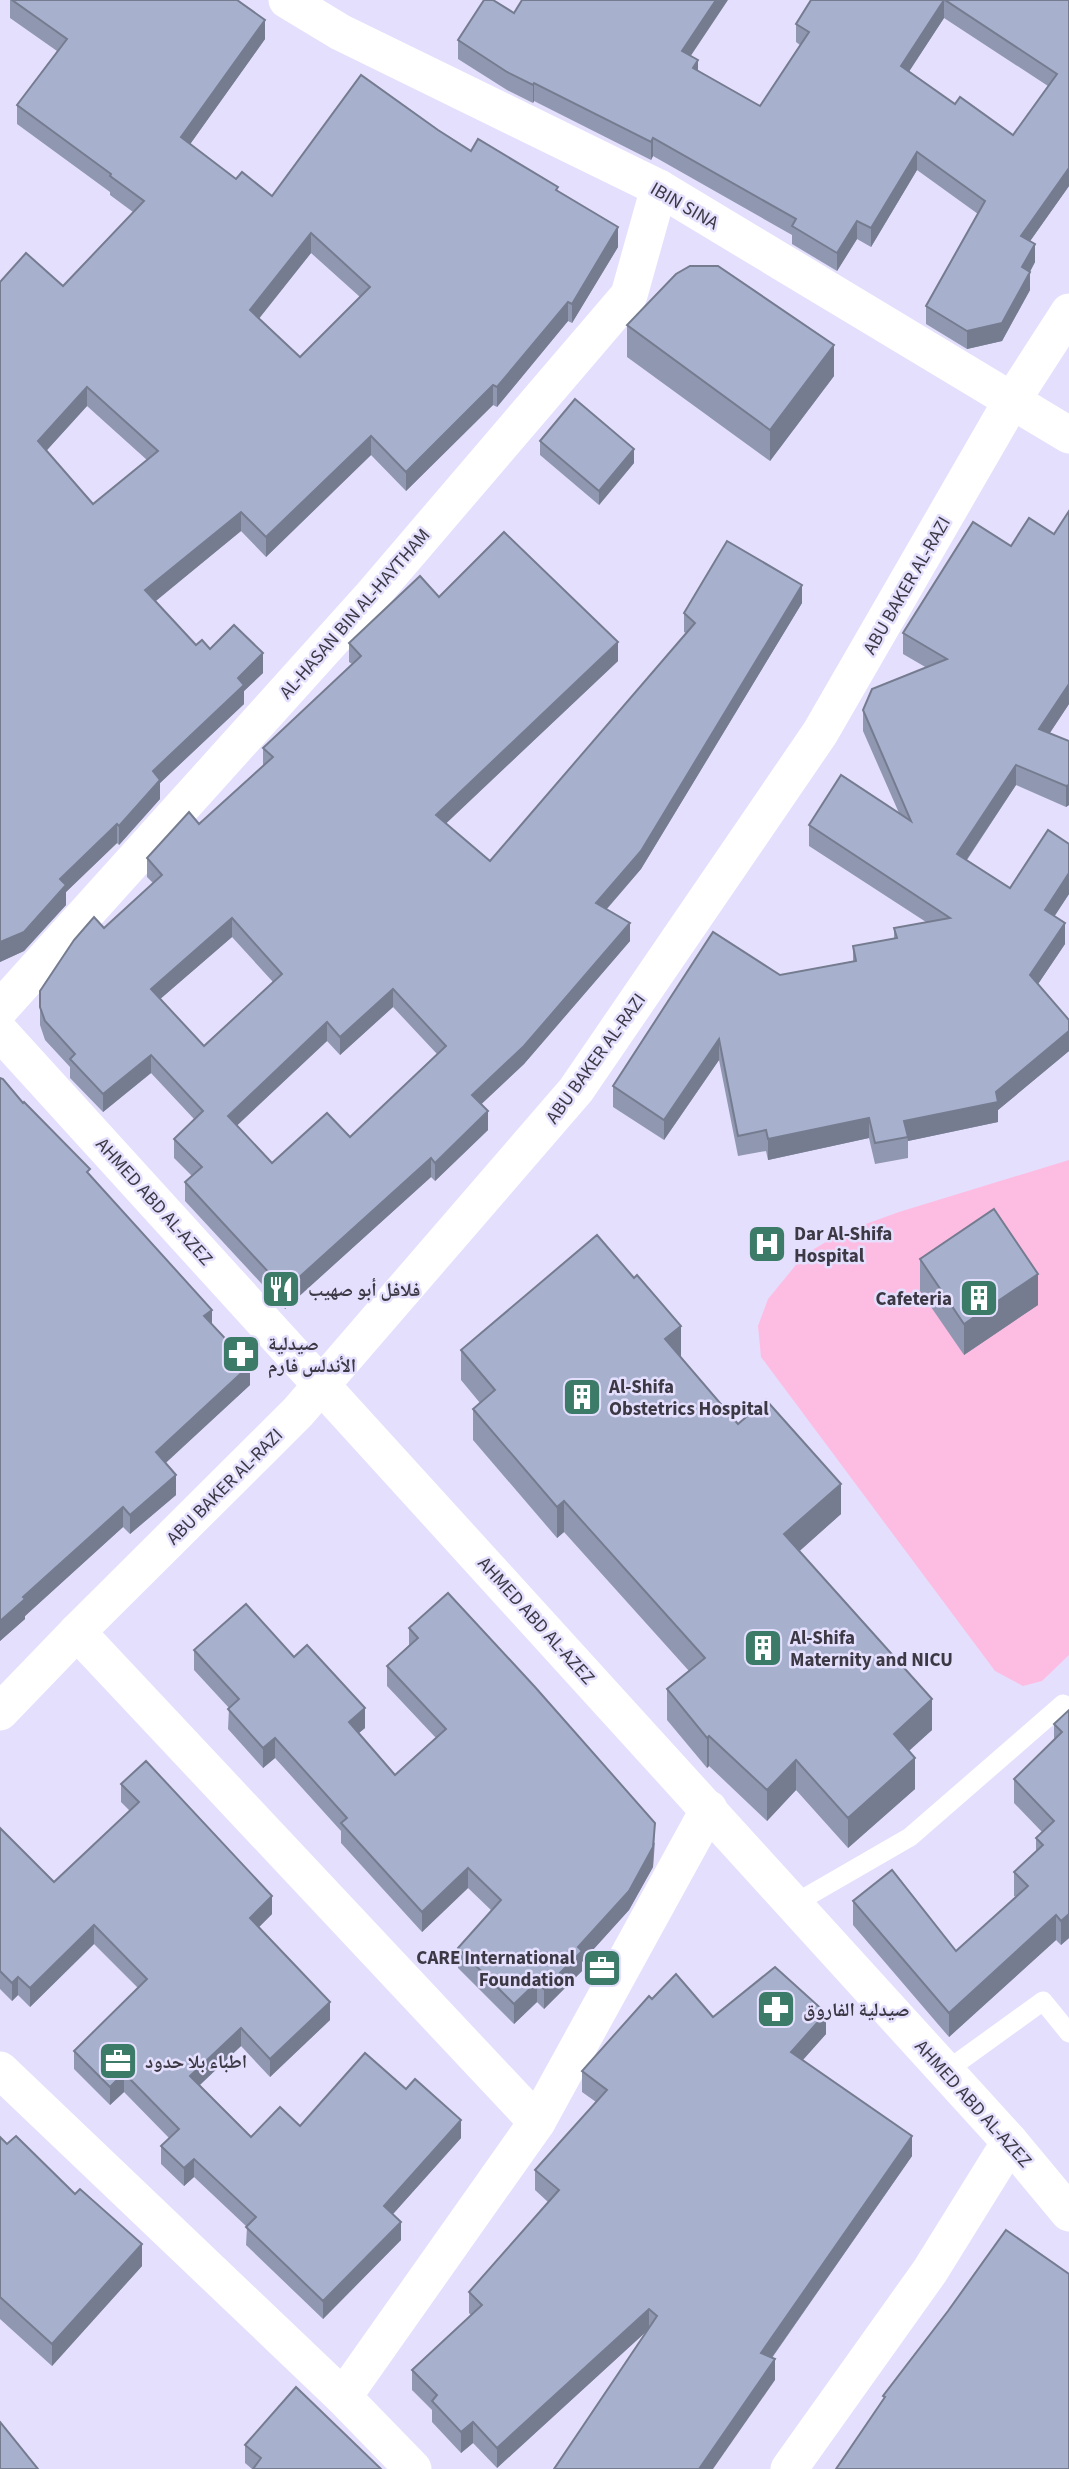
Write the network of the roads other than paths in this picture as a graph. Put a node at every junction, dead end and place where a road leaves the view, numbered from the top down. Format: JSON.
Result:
{"nodes":[{"id":1,"x":287,"y":0,"type":"edge"},
{"id":2,"x":659,"y":188,"type":"junction"},
{"id":3,"x":1069,"y":312,"type":"edge"},
{"id":4,"x":1012,"y":402,"type":"junction"},
{"id":5,"x":1069,"y":435,"type":"edge"},
{"id":6,"x":0,"y":1009,"type":"edge"},
{"id":7,"x":0,"y":1032,"type":"edge"},
{"id":8,"x":322,"y":1384,"type":"junction"},
{"id":9,"x":76,"y":1632,"type":"junction"},
{"id":10,"x":1063,"y":1704,"type":"dead end"},
{"id":11,"x":0,"y":1712,"type":"edge"},
{"id":12,"x":709,"y":1810,"type":"junction"},
{"id":13,"x":794,"y":1903,"type":"junction"},
{"id":14,"x":1069,"y":2033,"type":"edge"},
{"id":15,"x":0,"y":2070,"type":"edge"},
{"id":16,"x":946,"y":2071,"type":"junction"},
{"id":17,"x":537,"y":2122,"type":"junction"},
{"id":18,"x":1010,"y":2142,"type":"junction"},
{"id":19,"x":1069,"y":2213,"type":"edge"},
{"id":20,"x":343,"y":2397,"type":"junction"},
{"id":21,"x":412,"y":2469,"type":"edge"},
{"id":22,"x":789,"y":2469,"type":"edge"}],
"edges":[{"from":1,"to":2,"type":"street","name":"IBIN SINA"},
{"from":2,"to":4,"type":"street","name":"IBIN SINA"},
{"from":2,"to":6,"type":"street","name":"AL-HASAN BIN AL-HAYTHAM"},
{"from":3,"to":4,"type":"street","name":"ABU BAKER AL-RAZI"},
{"from":4,"to":5,"type":"street","name":"IBIN SINA"},
{"from":4,"to":8,"type":"street","name":"ABU BAKER AL-RAZI"},
{"from":7,"to":8,"type":"street","name":"AHMED ABD AL-AZEZ"},
{"from":8,"to":9,"type":"street","name":"ABU BAKER AL-RAZI"},
{"from":8,"to":12,"type":"street","name":"AHMED ABD AL-AZEZ"},
{"from":9,"to":11,"type":"street","name":"ABU BAKER AL-RAZI"},
{"from":9,"to":17,"type":"street"},
{"from":10,"to":13,"type":"lane"},
{"from":12,"to":13,"type":"street","name":"AHMED ABD AL-AZEZ"},
{"from":12,"to":17,"type":"street"},
{"from":13,"to":16,"type":"street","name":"AHMED ABD AL-AZEZ"},
{"from":14,"to":16,"type":"lane"},
{"from":15,"to":20,"type":"street"},
{"from":16,"to":18,"type":"street","name":"AHMED ABD AL-AZEZ"},
{"from":17,"to":20,"type":"street"},
{"from":18,"to":19,"type":"street","name":"AHMED ABD AL-AZEZ"},
{"from":18,"to":22,"type":"street"},
{"from":20,"to":21,"type":"street"}]}
